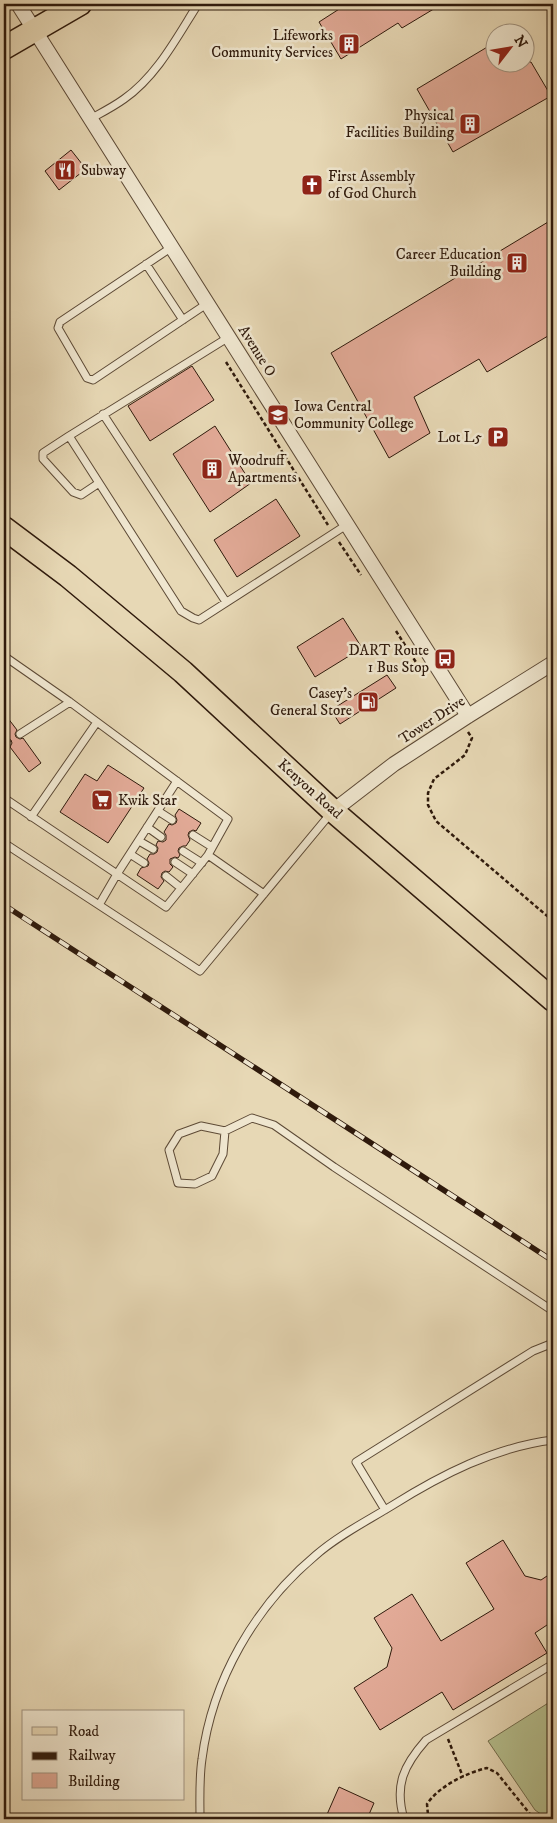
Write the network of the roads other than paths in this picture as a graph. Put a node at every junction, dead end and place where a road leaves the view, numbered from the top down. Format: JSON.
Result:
{"nodes":[{"id":1,"x":18,"y":4,"type":"edge"},
{"id":2,"x":80,"y":4,"type":"edge"},
{"id":3,"x":198,"y":4,"type":"edge"},
{"id":4,"x":34,"y":30,"type":"junction"},
{"id":5,"x":4,"y":48,"type":"edge"},
{"id":6,"x":90,"y":119,"type":"junction"},
{"id":7,"x":172,"y":247,"type":"junction"},
{"id":8,"x":146,"y":264,"type":"junction"},
{"id":9,"x":208,"y":303,"type":"junction"},
{"id":10,"x":183,"y":320,"type":"junction"},
{"id":11,"x":229,"y":337,"type":"junction"},
{"id":12,"x":103,"y":414,"type":"junction"},
{"id":13,"x":69,"y":436,"type":"junction"},
{"id":14,"x":99,"y":483,"type":"junction"},
{"id":15,"x":4,"y":513,"type":"edge"},
{"id":16,"x":348,"y":524,"type":"junction"},
{"id":17,"x":4,"y":528,"type":"edge"},
{"id":18,"x":68,"y":576,"type":"junction"},
{"id":19,"x":226,"y":602,"type":"junction"},
{"id":20,"x":4,"y":656,"type":"edge"},
{"id":21,"x":553,"y":663,"type":"edge"},
{"id":22,"x":70,"y":702,"type":"junction"},
{"id":23,"x":464,"y":718,"type":"junction"},
{"id":24,"x":97,"y":722,"type":"junction"},
{"id":25,"x":20,"y":734,"type":"dead end"},
{"id":26,"x":177,"y":781,"type":"junction"},
{"id":27,"x":4,"y":798,"type":"edge"},
{"id":28,"x":158,"y":811,"type":"junction"},
{"id":29,"x":333,"y":811,"type":"junction"},
{"id":30,"x":31,"y":817,"type":"junction"},
{"id":31,"x":172,"y":820,"type":"dead end"},
{"id":32,"x":147,"y":827,"type":"junction"},
{"id":33,"x":193,"y":834,"type":"dead end"},
{"id":34,"x":161,"y":837,"type":"dead end"},
{"id":35,"x":139,"y":841,"type":"junction"},
{"id":36,"x":4,"y":843,"type":"edge"},
{"id":37,"x":212,"y":847,"type":"junction"},
{"id":38,"x":153,"y":849,"type":"dead end"},
{"id":39,"x":183,"y":851,"type":"dead end"},
{"id":40,"x":130,"y":854,"type":"junction"},
{"id":41,"x":208,"y":855,"type":"junction"},
{"id":42,"x":175,"y":862,"type":"dead end"},
{"id":43,"x":144,"y":863,"type":"dead end"},
{"id":44,"x":202,"y":863,"type":"junction"},
{"id":45,"x":117,"y":874,"type":"junction"},
{"id":46,"x":193,"y":874,"type":"junction"},
{"id":47,"x":166,"y":876,"type":"dead end"},
{"id":48,"x":181,"y":888,"type":"junction"},
{"id":49,"x":264,"y":894,"type":"junction"},
{"id":50,"x":99,"y":905,"type":"junction"},
{"id":51,"x":553,"y":1000,"type":"edge"},
{"id":52,"x":225,"y":1131,"type":"junction"},
{"id":53,"x":553,"y":1311,"type":"edge"},
{"id":54,"x":553,"y":1343,"type":"edge"},
{"id":55,"x":553,"y":1440,"type":"edge"},
{"id":56,"x":385,"y":1510,"type":"junction"},
{"id":57,"x":553,"y":1664,"type":"edge"},
{"id":58,"x":200,"y":1819,"type":"edge"},
{"id":59,"x":404,"y":1819,"type":"edge"}],
"edges":[{"from":1,"to":4,"type":"street","name":"Avenue O"},
{"from":2,"to":4,"type":"main road"},
{"from":3,"to":6,"type":"lane"},
{"from":4,"to":5,"type":"main road"},
{"from":4,"to":6,"type":"street","name":"Avenue O"},
{"from":6,"to":7,"type":"street","name":"Avenue O"},
{"from":7,"to":8,"type":"lane"},
{"from":7,"to":9,"type":"street","name":"Avenue O"},
{"from":8,"to":10,"type":"lane"},
{"from":8,"to":10,"type":"lane"},
{"from":9,"to":10,"type":"lane"},
{"from":9,"to":11,"type":"street","name":"Avenue O"},
{"from":11,"to":12,"type":"lane"},
{"from":11,"to":16,"type":"street","name":"Avenue O"},
{"from":12,"to":13,"type":"lane"},
{"from":12,"to":19,"type":"lane"},
{"from":13,"to":14,"type":"lane"},
{"from":13,"to":14,"type":"lane"},
{"from":14,"to":19,"type":"lane"},
{"from":15,"to":18,"type":"main road","name":"Kenyon Road"},
{"from":16,"to":19,"type":"lane"},
{"from":16,"to":23,"type":"street","name":"Avenue O"},
{"from":17,"to":18,"type":"main road","name":"Kenyon Road"},
{"from":18,"to":29,"type":"main road","name":"Kenyon Road"},
{"from":20,"to":22,"type":"lane"},
{"from":21,"to":23,"type":"street","name":"Tower Drive"},
{"from":22,"to":24,"type":"lane"},
{"from":22,"to":25,"type":"lane"},
{"from":23,"to":29,"type":"street","name":"Tower Drive"},
{"from":24,"to":26,"type":"lane"},
{"from":24,"to":30,"type":"lane"},
{"from":26,"to":28,"type":"lane"},
{"from":26,"to":37,"type":"lane"},
{"from":27,"to":30,"type":"lane"},
{"from":28,"to":31,"type":"lane"},
{"from":28,"to":32,"type":"lane"},
{"from":29,"to":49,"type":"lane"},
{"from":29,"to":51,"type":"main road","name":"Kenyon Road"},
{"from":30,"to":45,"type":"lane"},
{"from":32,"to":34,"type":"lane"},
{"from":32,"to":35,"type":"lane"},
{"from":33,"to":37,"type":"lane"},
{"from":35,"to":38,"type":"lane"},
{"from":35,"to":40,"type":"lane"},
{"from":36,"to":50,"type":"lane"},
{"from":37,"to":41,"type":"lane"},
{"from":39,"to":44,"type":"lane"},
{"from":40,"to":43,"type":"lane"},
{"from":40,"to":45,"type":"lane"},
{"from":41,"to":44,"type":"lane"},
{"from":41,"to":49,"type":"lane"},
{"from":42,"to":46,"type":"lane"},
{"from":44,"to":46,"type":"lane"},
{"from":45,"to":48,"type":"lane"},
{"from":45,"to":50,"type":"lane"},
{"from":46,"to":48,"type":"lane"},
{"from":47,"to":48,"type":"lane"},
{"from":49,"to":50,"type":"lane"},
{"from":52,"to":52,"type":"lane"},
{"from":52,"to":53,"type":"lane"},
{"from":54,"to":56,"type":"lane"},
{"from":55,"to":56,"type":"lane"},
{"from":56,"to":58,"type":"lane"},
{"from":57,"to":59,"type":"lane"}]}
